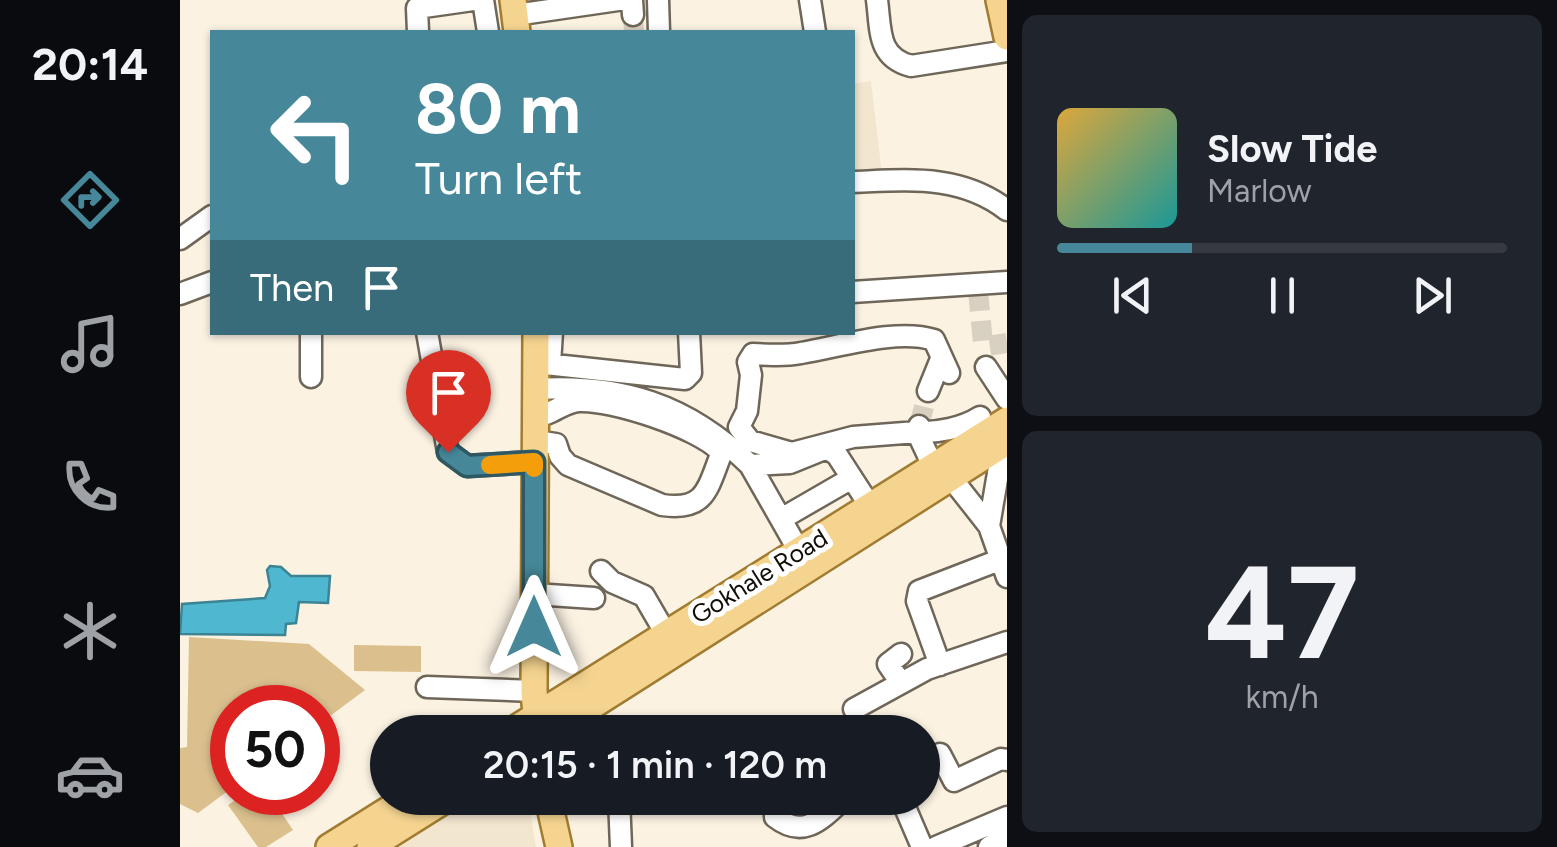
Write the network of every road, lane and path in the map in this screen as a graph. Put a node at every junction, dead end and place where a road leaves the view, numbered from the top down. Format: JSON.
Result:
{"nodes":[{"id":1,"x":472,"y":0,"type":"edge"},
{"id":2,"x":483,"y":0,"type":"edge"},
{"id":3,"x":549,"y":0,"type":"edge"},
{"id":4,"x":658,"y":0,"type":"edge"},
{"id":5,"x":810,"y":0,"type":"edge"},
{"id":6,"x":877,"y":0,"type":"edge"},
{"id":7,"x":999,"y":0,"type":"edge"},
{"id":8,"x":628,"y":5,"type":"edge"},
{"id":9,"x":515,"y":13,"type":"edge"},
{"id":10,"x":411,"y":18,"type":"edge"},
{"id":11,"x":488,"y":30,"type":"edge"},
{"id":12,"x":659,"y":30,"type":"edge"},
{"id":13,"x":815,"y":30,"type":"edge"},
{"id":14,"x":1007,"y":37,"type":"edge"},
{"id":15,"x":1007,"y":51,"type":"edge"},
{"id":16,"x":855,"y":182,"type":"edge"},
{"id":17,"x":1007,"y":210,"type":"edge"},
{"id":18,"x":210,"y":218,"type":"edge"},
{"id":19,"x":180,"y":240,"type":"edge"},
{"id":20,"x":1007,"y":282,"type":"edge"},
{"id":21,"x":210,"y":283,"type":"edge"},
{"id":22,"x":855,"y":292,"type":"edge"},
{"id":23,"x":180,"y":294,"type":"edge"},
{"id":24,"x":311,"y":335,"type":"edge"},
{"id":25,"x":428,"y":335,"type":"edge"},
{"id":26,"x":536,"y":335,"type":"edge"},
{"id":27,"x":551,"y":335,"type":"edge"},
{"id":28,"x":690,"y":335,"type":"edge"},
{"id":29,"x":986,"y":367,"type":"dead end"},
{"id":30,"x":540,"y":372,"type":"junction"},
{"id":31,"x":311,"y":377,"type":"dead end"},
{"id":32,"x":928,"y":391,"type":"tunnel mouth"},
{"id":33,"x":1007,"y":399,"type":"edge"},
{"id":34,"x":980,"y":417,"type":"dead end"},
{"id":35,"x":918,"y":429,"type":"junction"},
{"id":36,"x":541,"y":435,"type":"junction"},
{"id":37,"x":1006,"y":435,"type":"edge"},
{"id":38,"x":750,"y":465,"type":"junction"},
{"id":39,"x":943,"y":473,"type":"junction"},
{"id":40,"x":852,"y":478,"type":"junction"},
{"id":41,"x":870,"y":506,"type":"junction"},
{"id":42,"x":781,"y":519,"type":"junction"},
{"id":43,"x":989,"y":526,"type":"junction"},
{"id":44,"x":799,"y":550,"type":"junction"},
{"id":45,"x":1005,"y":564,"type":"edge"},
{"id":46,"x":601,"y":572,"type":"dead end"},
{"id":47,"x":534,"y":594,"type":"junction"},
{"id":48,"x":594,"y":598,"type":"dead end"},
{"id":49,"x":666,"y":634,"type":"junction"},
{"id":50,"x":1007,"y":642,"type":"edge"},
{"id":51,"x":901,"y":654,"type":"dead end"},
{"id":52,"x":940,"y":665,"type":"junction"},
{"id":53,"x":900,"y":683,"type":"junction"},
{"id":54,"x":427,"y":686,"type":"dead end"},
{"id":55,"x":854,"y":708,"type":"dead end"},
{"id":56,"x":528,"y":715,"type":"edge"},
{"id":57,"x":539,"y":715,"type":"edge"},
{"id":58,"x":544,"y":715,"type":"edge"},
{"id":59,"x":544,"y":715,"type":"edge"},
{"id":60,"x":940,"y":754,"type":"dead end"},
{"id":61,"x":1007,"y":760,"type":"edge"},
{"id":62,"x":381,"y":815,"type":"edge"},
{"id":63,"x":421,"y":815,"type":"edge"},
{"id":64,"x":552,"y":815,"type":"edge"},
{"id":65,"x":620,"y":815,"type":"edge"},
{"id":66,"x":776,"y":815,"type":"edge"},
{"id":67,"x":825,"y":815,"type":"edge"},
{"id":68,"x":908,"y":815,"type":"edge"},
{"id":69,"x":1007,"y":817,"type":"edge"},
{"id":70,"x":1007,"y":836,"type":"edge"},
{"id":71,"x":329,"y":847,"type":"edge"},
{"id":72,"x":370,"y":847,"type":"edge"},
{"id":73,"x":559,"y":847,"type":"edge"},
{"id":74,"x":621,"y":847,"type":"edge"},
{"id":75,"x":922,"y":847,"type":"edge"},
{"id":76,"x":936,"y":847,"type":"edge"},
{"id":77,"x":989,"y":847,"type":"edge"}],
"edges":[{"from":1,"to":10,"type":"street"},
{"from":2,"to":11,"type":"street"},
{"from":3,"to":9,"type":"street"},
{"from":4,"to":12,"type":"street"},
{"from":5,"to":13,"type":"street"},
{"from":6,"to":15,"type":"street"},
{"from":7,"to":14,"type":"main road"},
{"from":8,"to":9,"type":"street"},
{"from":16,"to":17,"type":"street"},
{"from":18,"to":19,"type":"street"},
{"from":20,"to":22,"type":"street"},
{"from":21,"to":23,"type":"street"},
{"from":24,"to":31,"type":"street"},
{"from":25,"to":36,"type":"street"},
{"from":26,"to":30,"type":"main road"},
{"from":27,"to":30,"type":"street"},
{"from":28,"to":30,"type":"street"},
{"from":29,"to":33,"type":"street"},
{"from":30,"to":36,"type":"main road"},
{"from":30,"to":38,"type":"street"},
{"from":32,"to":35,"type":"street"},
{"from":34,"to":35,"type":"street"},
{"from":35,"to":39,"type":"street"},
{"from":36,"to":36,"type":"street"},
{"from":36,"to":47,"type":"main road"},
{"from":37,"to":39,"type":"main road","name":"Gokhale Road"},
{"from":37,"to":43,"type":"street"},
{"from":38,"to":40,"type":"street"},
{"from":38,"to":42,"type":"street"},
{"from":39,"to":41,"type":"main road","name":"Gokhale Road"},
{"from":39,"to":43,"type":"street"},
{"from":39,"to":58,"type":"main road","name":"Gokhale Road"},
{"from":40,"to":41,"type":"street"},
{"from":40,"to":42,"type":"street"},
{"from":41,"to":44,"type":"main road","name":"Gokhale Road"},
{"from":42,"to":44,"type":"street"},
{"from":43,"to":45,"type":"street"},
{"from":44,"to":49,"type":"main road","name":"Gokhale Road"},
{"from":45,"to":52,"type":"street"},
{"from":46,"to":49,"type":"street"},
{"from":47,"to":48,"type":"street"},
{"from":47,"to":57,"type":"main road"},
{"from":49,"to":59,"type":"main road","name":"Gokhale Road"},
{"from":50,"to":52,"type":"street"},
{"from":51,"to":53,"type":"street"},
{"from":52,"to":53,"type":"street"},
{"from":53,"to":55,"type":"street"},
{"from":54,"to":56,"type":"street"},
{"from":60,"to":61,"type":"street"},
{"from":62,"to":71,"type":"main road"},
{"from":63,"to":72,"type":"main road"},
{"from":64,"to":73,"type":"main road"},
{"from":65,"to":74,"type":"street"},
{"from":66,"to":67,"type":"street"},
{"from":68,"to":75,"type":"street"},
{"from":69,"to":76,"type":"street"},
{"from":70,"to":77,"type":"street"}]}
